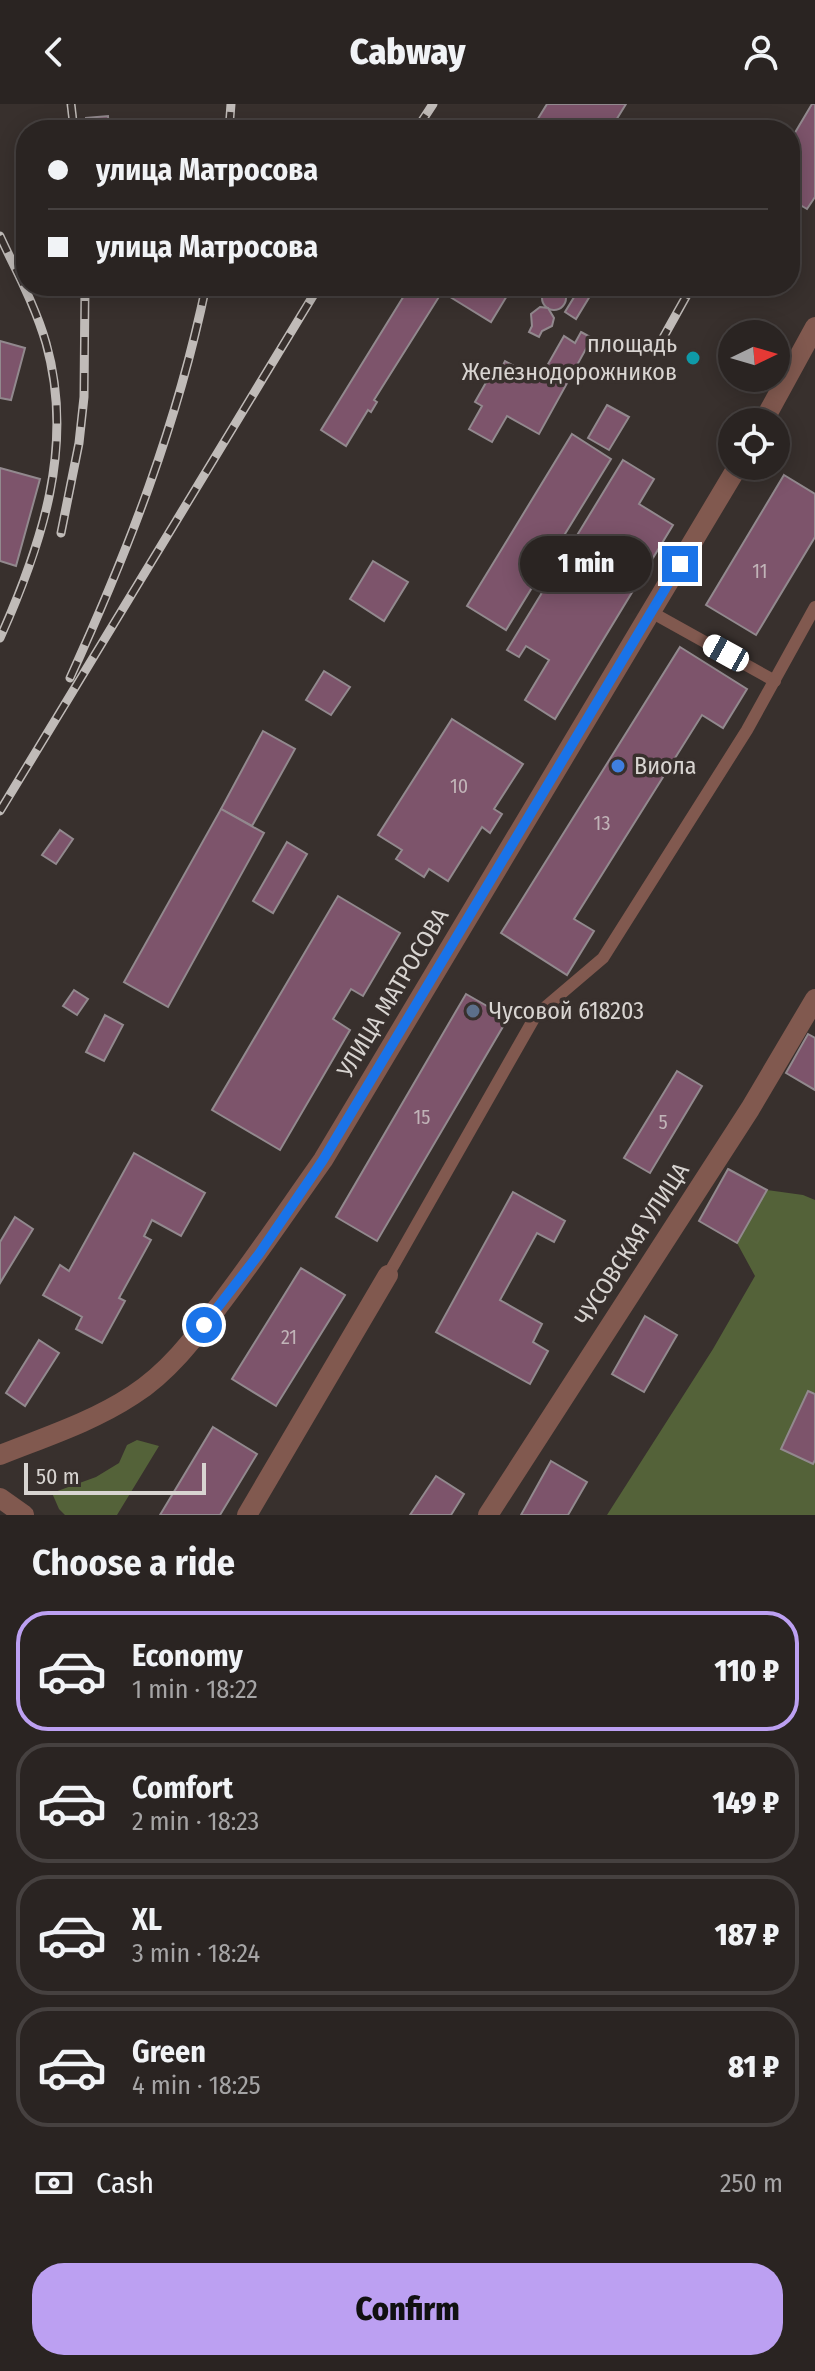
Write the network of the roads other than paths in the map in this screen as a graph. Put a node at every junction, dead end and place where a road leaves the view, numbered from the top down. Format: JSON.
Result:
{"nodes":[{"id":1,"x":815,"y":327,"type":"edge"},
{"id":2,"x":771,"y":408,"type":"edge"},
{"id":3,"x":730,"y":480,"type":"edge"},
{"id":4,"x":815,"y":607,"type":"edge"},
{"id":5,"x":651,"y":612,"type":"junction"},
{"id":6,"x":775,"y":681,"type":"junction"},
{"id":7,"x":815,"y":999,"type":"edge"},
{"id":8,"x":388,"y":1275,"type":"joint"},
{"id":9,"x":0,"y":1455,"type":"edge"},
{"id":10,"x":0,"y":1498,"type":"edge"},
{"id":11,"x":24,"y":1515,"type":"edge"},
{"id":12,"x":247,"y":1515,"type":"edge"},
{"id":13,"x":488,"y":1515,"type":"edge"}],
"edges":[{"from":1,"to":2,"type":"street"},
{"from":3,"to":5,"type":"street","name":"УЛИЦА МАТРОСОВА"},
{"from":4,"to":6,"type":"lane"},
{"from":5,"to":6,"type":"lane"},
{"from":5,"to":9,"type":"street","name":"УЛИЦА МАТРОСОВА"},
{"from":6,"to":8,"type":"lane"},
{"from":7,"to":13,"type":"street","name":"ЧУСОВСКАЯ УЛИЦА"},
{"from":8,"to":12,"type":"street"},
{"from":10,"to":11,"type":"street"}]}
